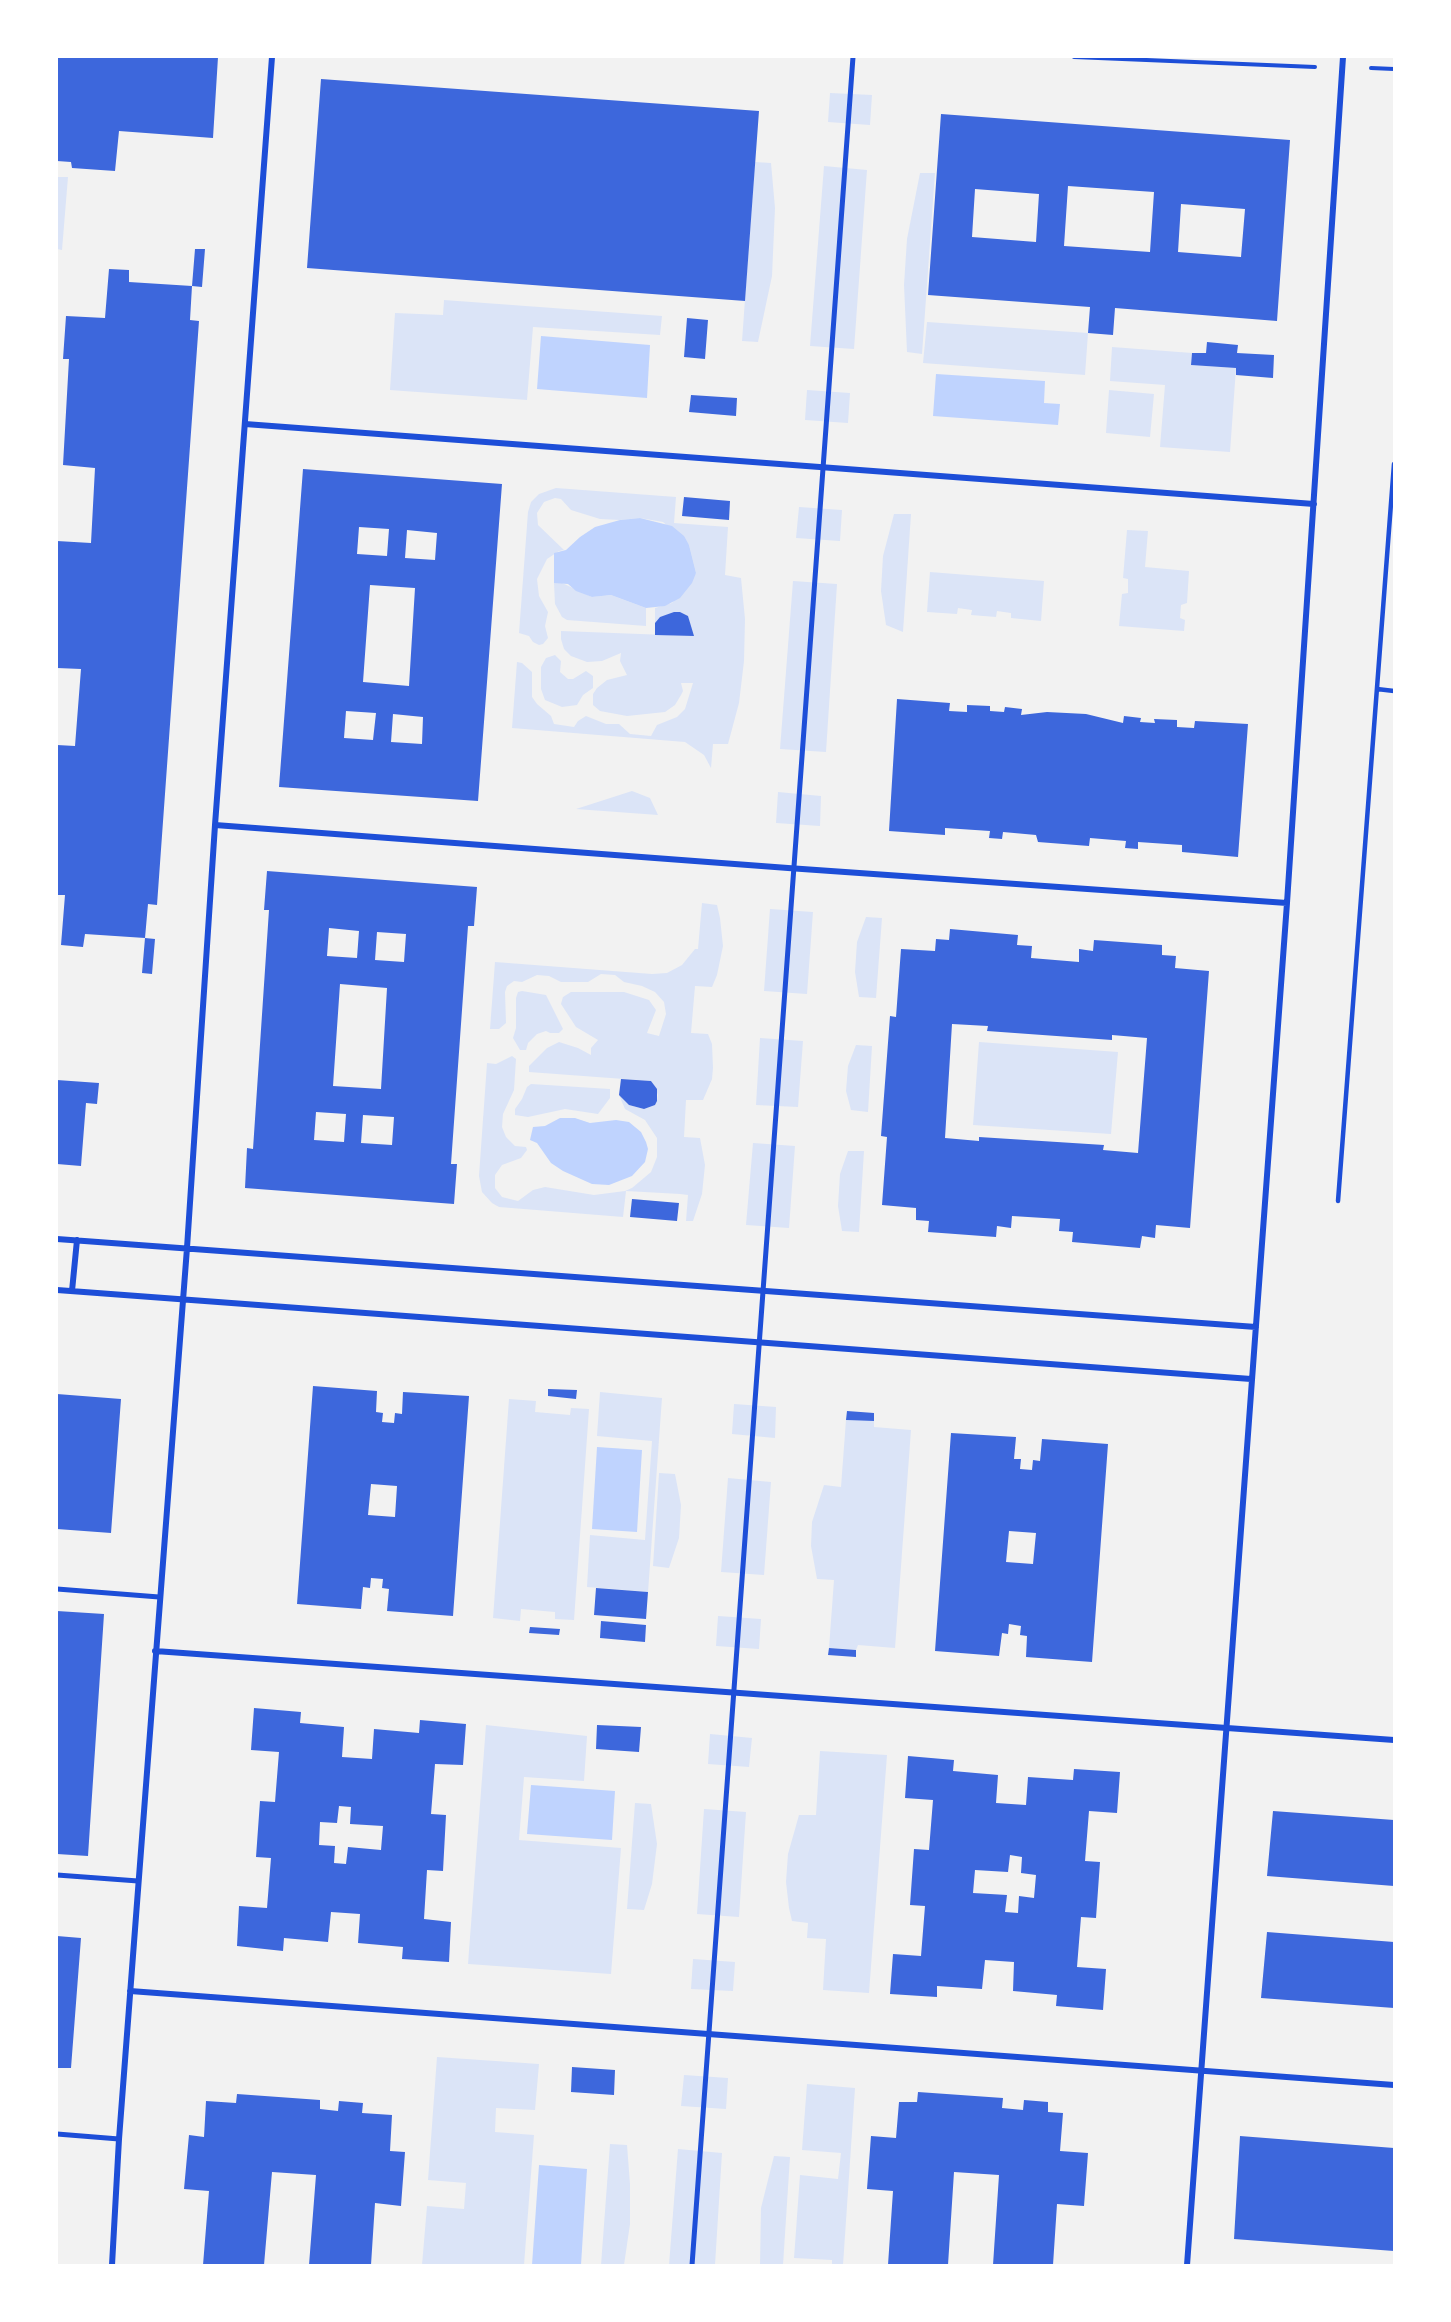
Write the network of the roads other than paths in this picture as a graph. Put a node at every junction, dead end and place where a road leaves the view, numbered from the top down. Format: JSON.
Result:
{"nodes":[{"id":1,"x":272,"y":57,"type":"edge"},
{"id":2,"x":853,"y":57,"type":"edge"},
{"id":3,"x":1343,"y":57,"type":"edge"},
{"id":4,"x":245,"y":424,"type":"junction"},
{"id":5,"x":1394,"y":464,"type":"edge"},
{"id":6,"x":824,"y":467,"type":"junction"},
{"id":7,"x":1314,"y":504,"type":"junction"},
{"id":8,"x":1377,"y":689,"type":"junction"},
{"id":9,"x":1394,"y":691,"type":"edge"},
{"id":10,"x":215,"y":825,"type":"junction"},
{"id":11,"x":794,"y":869,"type":"junction"},
{"id":12,"x":1287,"y":903,"type":"junction"},
{"id":13,"x":1338,"y":1201,"type":"dead end"},
{"id":14,"x":57,"y":1239,"type":"edge"},
{"id":15,"x":77,"y":1240,"type":"junction"},
{"id":16,"x":187,"y":1248,"type":"junction"},
{"id":17,"x":57,"y":1290,"type":"edge"},
{"id":18,"x":72,"y":1291,"type":"junction"},
{"id":19,"x":763,"y":1291,"type":"junction"},
{"id":20,"x":182,"y":1299,"type":"junction"},
{"id":21,"x":1256,"y":1327,"type":"junction"},
{"id":22,"x":759,"y":1342,"type":"junction"},
{"id":23,"x":1251,"y":1379,"type":"junction"},
{"id":24,"x":57,"y":1589,"type":"edge"},
{"id":25,"x":159,"y":1597,"type":"junction"},
{"id":26,"x":155,"y":1651,"type":"junction"},
{"id":27,"x":734,"y":1692,"type":"junction"},
{"id":28,"x":1226,"y":1727,"type":"junction"},
{"id":29,"x":1394,"y":1740,"type":"edge"},
{"id":30,"x":57,"y":1875,"type":"edge"},
{"id":31,"x":138,"y":1881,"type":"junction"},
{"id":32,"x":130,"y":1991,"type":"junction"},
{"id":33,"x":709,"y":2035,"type":"junction"},
{"id":34,"x":1203,"y":2071,"type":"junction"},
{"id":35,"x":1394,"y":2085,"type":"edge"},
{"id":36,"x":57,"y":2134,"type":"edge"},
{"id":37,"x":119,"y":2139,"type":"junction"},
{"id":38,"x":112,"y":2265,"type":"edge"},
{"id":39,"x":692,"y":2265,"type":"edge"},
{"id":40,"x":1187,"y":2265,"type":"edge"}],
"edges":[{"from":1,"to":4,"type":"street"},
{"from":2,"to":6,"type":"street"},
{"from":3,"to":7,"type":"street"},
{"from":4,"to":6,"type":"street"},
{"from":4,"to":10,"type":"street"},
{"from":5,"to":8,"type":"lane"},
{"from":6,"to":7,"type":"street"},
{"from":6,"to":11,"type":"street"},
{"from":7,"to":12,"type":"street"},
{"from":8,"to":9,"type":"lane"},
{"from":8,"to":13,"type":"lane"},
{"from":10,"to":11,"type":"street"},
{"from":10,"to":16,"type":"street"},
{"from":11,"to":12,"type":"street"},
{"from":11,"to":19,"type":"street"},
{"from":12,"to":21,"type":"street"},
{"from":14,"to":15,"type":"street"},
{"from":15,"to":16,"type":"street"},
{"from":15,"to":18,"type":"street"},
{"from":16,"to":19,"type":"street"},
{"from":16,"to":20,"type":"street"},
{"from":17,"to":18,"type":"street"},
{"from":18,"to":20,"type":"street"},
{"from":19,"to":21,"type":"street"},
{"from":19,"to":22,"type":"street"},
{"from":20,"to":22,"type":"street"},
{"from":20,"to":25,"type":"street"},
{"from":21,"to":23,"type":"street"},
{"from":22,"to":23,"type":"street"},
{"from":22,"to":27,"type":"street"},
{"from":23,"to":28,"type":"street"},
{"from":24,"to":25,"type":"street"},
{"from":25,"to":26,"type":"street"},
{"from":26,"to":27,"type":"street"},
{"from":26,"to":31,"type":"street"},
{"from":27,"to":28,"type":"street"},
{"from":27,"to":33,"type":"street"},
{"from":28,"to":29,"type":"street"},
{"from":28,"to":34,"type":"street"},
{"from":30,"to":31,"type":"street"},
{"from":31,"to":32,"type":"street"},
{"from":32,"to":33,"type":"street"},
{"from":32,"to":37,"type":"street"},
{"from":33,"to":34,"type":"street"},
{"from":33,"to":39,"type":"street"},
{"from":34,"to":35,"type":"street"},
{"from":34,"to":40,"type":"street"},
{"from":36,"to":37,"type":"street"},
{"from":37,"to":38,"type":"street"}]}
